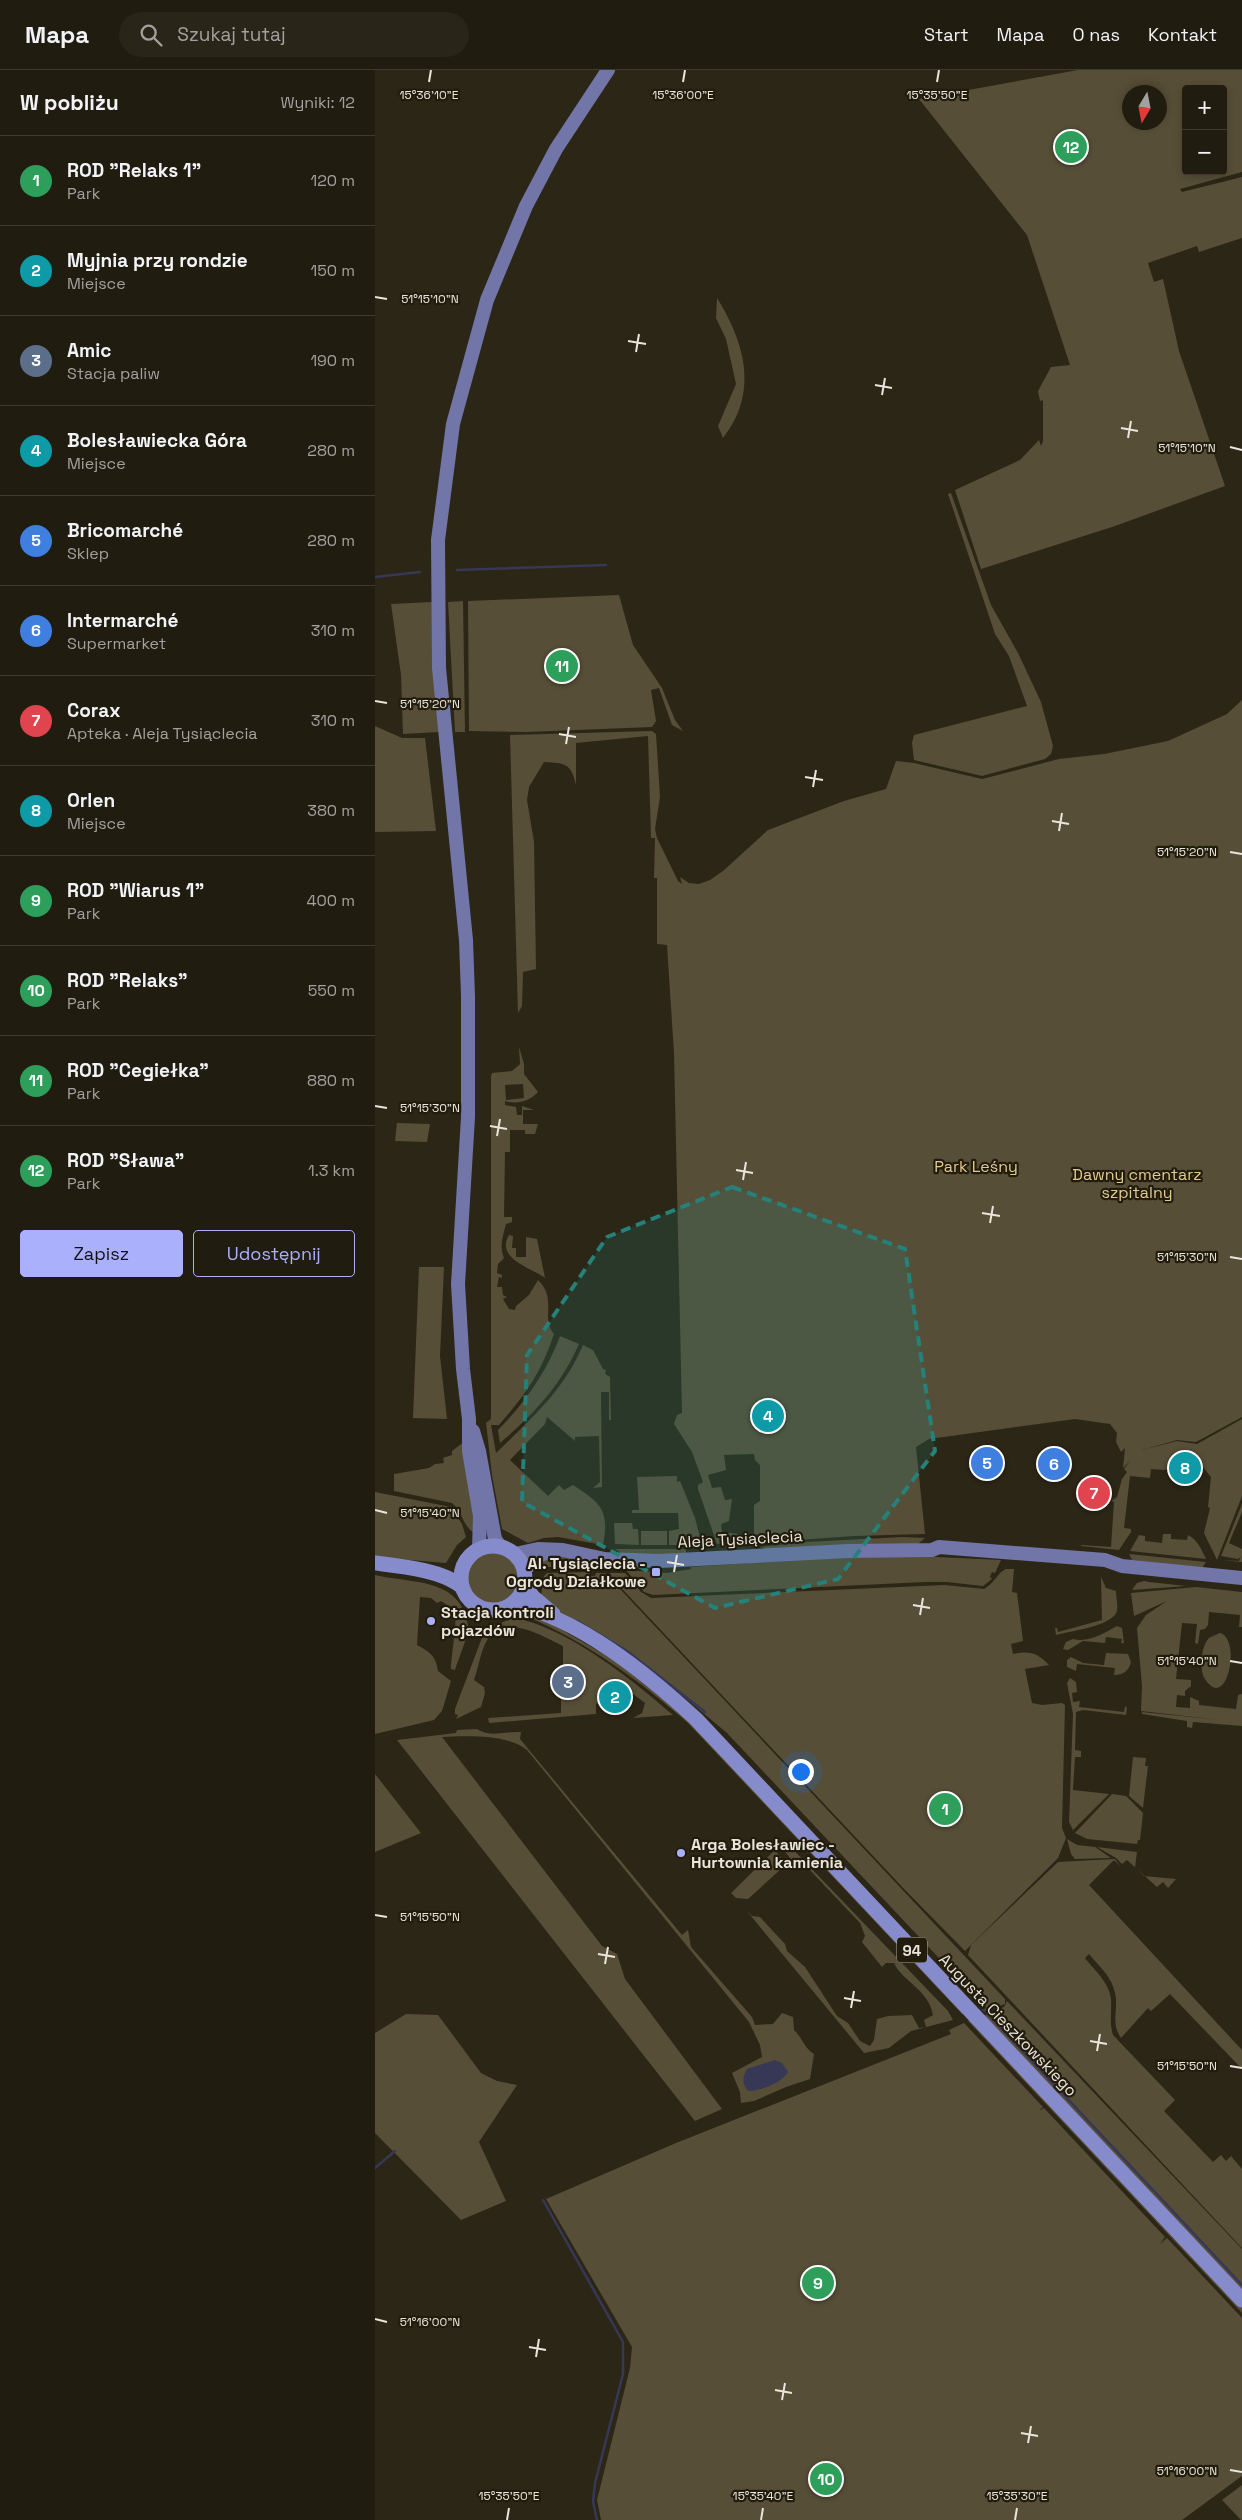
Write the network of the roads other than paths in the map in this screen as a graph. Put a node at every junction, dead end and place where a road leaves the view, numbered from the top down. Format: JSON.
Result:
{"nodes":[{"id":1,"x":608,"y":70,"type":"edge"},
{"id":2,"x":469,"y":1418,"type":"junction"},
{"id":3,"x":500,"y":1546,"type":"junction"},
{"id":4,"x":479,"y":1549,"type":"junction"},
{"id":5,"x":551,"y":1550,"type":"junction"},
{"id":6,"x":515,"y":1554,"type":"junction"},
{"id":7,"x":375,"y":1563,"type":"edge"},
{"id":8,"x":464,"y":1563,"type":"junction"},
{"id":9,"x":405,"y":1567,"type":"junction"},
{"id":10,"x":525,"y":1570,"type":"junction"},
{"id":11,"x":1242,"y":1578,"type":"edge"},
{"id":12,"x":525,"y":1586,"type":"junction"},
{"id":13,"x":462,"y":1587,"type":"junction"},
{"id":14,"x":512,"y":1604,"type":"junction"},
{"id":15,"x":564,"y":1623,"type":"junction"},
{"id":16,"x":1242,"y":2300,"type":"edge"}],
"edges":[{"from":1,"to":2,"type":"main road"},
{"from":2,"to":3,"type":"main road"},
{"from":2,"to":4,"type":"main road"},
{"from":3,"to":4,"type":"main road"},
{"from":3,"to":6,"type":"main road"},
{"from":4,"to":8,"type":"main road"},
{"from":5,"to":6,"type":"main road","name":"Aleja Tysiąclecia"},
{"from":5,"to":10,"type":"main road"},
{"from":5,"to":11,"type":"main road","name":"Aleja Tysiąclecia"},
{"from":6,"to":10,"type":"main road"},
{"from":7,"to":9,"type":"main road"},
{"from":8,"to":9,"type":"main road"},
{"from":8,"to":13,"type":"main road"},
{"from":9,"to":13,"type":"main road"},
{"from":10,"to":12,"type":"main road"},
{"from":12,"to":14,"type":"main road"},
{"from":12,"to":15,"type":"main road","name":"Augusta Cieszkowskiego","number":"94"},
{"from":13,"to":14,"type":"main road"},
{"from":14,"to":15,"type":"main road","name":"Augusta Cieszkowskiego","number":"94"},
{"from":15,"to":16,"type":"main road","name":"Augusta Cieszkowskiego","number":"94"}]}
